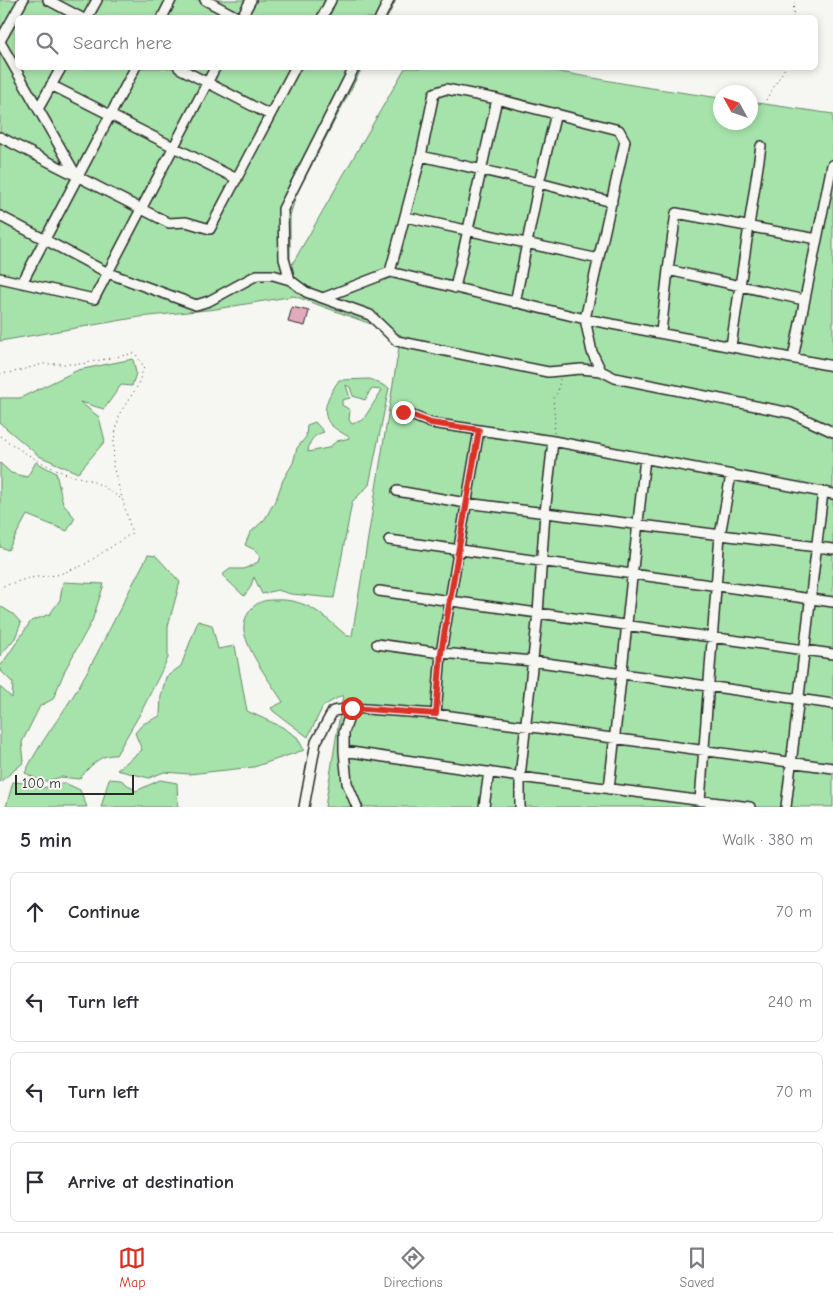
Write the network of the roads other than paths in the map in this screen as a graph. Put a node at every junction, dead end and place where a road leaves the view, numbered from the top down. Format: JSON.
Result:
{"nodes":[{"id":1,"x":23,"y":0,"type":"edge"},
{"id":2,"x":48,"y":0,"type":"edge"},
{"id":3,"x":97,"y":0,"type":"edge"},
{"id":4,"x":171,"y":0,"type":"edge"},
{"id":5,"x":205,"y":0,"type":"edge"},
{"id":6,"x":250,"y":0,"type":"edge"},
{"id":7,"x":331,"y":0,"type":"edge"},
{"id":8,"x":389,"y":0,"type":"edge"},
{"id":9,"x":76,"y":15,"type":"edge"},
{"id":10,"x":89,"y":15,"type":"edge"},
{"id":11,"x":164,"y":15,"type":"edge"},
{"id":12,"x":234,"y":15,"type":"edge"},
{"id":13,"x":242,"y":15,"type":"edge"},
{"id":14,"x":324,"y":15,"type":"edge"},
{"id":15,"x":382,"y":15,"type":"edge"},
{"id":16,"x":0,"y":42,"type":"edge"},
{"id":17,"x":15,"y":68,"type":"edge"},
{"id":18,"x":16,"y":70,"type":"edge"},
{"id":19,"x":60,"y":70,"type":"edge"},
{"id":20,"x":134,"y":70,"type":"edge"},
{"id":21,"x":183,"y":70,"type":"edge"},
{"id":22,"x":214,"y":70,"type":"edge"},
{"id":23,"x":295,"y":70,"type":"edge"},
{"id":24,"x":353,"y":70,"type":"edge"},
{"id":25,"x":208,"y":82,"type":"junction"},
{"id":26,"x":51,"y":85,"type":"junction"},
{"id":27,"x":497,"y":99,"type":"junction"},
{"id":28,"x":38,"y":109,"type":"junction"},
{"id":29,"x":556,"y":113,"type":"junction"},
{"id":30,"x":270,"y":115,"type":"junction"},
{"id":31,"x":110,"y":116,"type":"junction"},
{"id":32,"x":0,"y":137,"type":"edge"},
{"id":33,"x":761,"y":146,"type":"dead end"},
{"id":34,"x":173,"y":148,"type":"junction"},
{"id":35,"x":421,"y":156,"type":"junction"},
{"id":36,"x":832,"y":165,"type":"edge"},
{"id":37,"x":481,"y":171,"type":"junction"},
{"id":38,"x":77,"y":176,"type":"junction"},
{"id":39,"x":236,"y":179,"type":"junction"},
{"id":40,"x":539,"y":183,"type":"junction"},
{"id":41,"x":612,"y":202,"type":"junction"},
{"id":42,"x":142,"y":209,"type":"junction"},
{"id":43,"x":0,"y":216,"type":"edge"},
{"id":44,"x":406,"y":217,"type":"junction"},
{"id":45,"x":750,"y":226,"type":"junction"},
{"id":46,"x":468,"y":231,"type":"junction"},
{"id":47,"x":45,"y":239,"type":"junction"},
{"id":48,"x":817,"y":239,"type":"junction"},
{"id":49,"x":526,"y":244,"type":"junction"},
{"id":50,"x":599,"y":259,"type":"junction"},
{"id":51,"x":668,"y":270,"type":"junction"},
{"id":52,"x":390,"y":272,"type":"junction"},
{"id":53,"x":108,"y":273,"type":"junction"},
{"id":54,"x":0,"y":278,"type":"edge"},
{"id":55,"x":290,"y":280,"type":"junction"},
{"id":56,"x":22,"y":283,"type":"junction"},
{"id":57,"x":740,"y":286,"type":"junction"},
{"id":58,"x":455,"y":288,"type":"junction"},
{"id":59,"x":323,"y":298,"type":"junction"},
{"id":60,"x":804,"y":300,"type":"junction"},
{"id":61,"x":516,"y":303,"type":"junction"},
{"id":62,"x":585,"y":319,"type":"junction"},
{"id":63,"x":661,"y":332,"type":"junction"},
{"id":64,"x":731,"y":346,"type":"junction"},
{"id":65,"x":793,"y":358,"type":"junction"},
{"id":66,"x":833,"y":366,"type":"edge"},
{"id":67,"x":601,"y":371,"type":"junction"},
{"id":68,"x":403,"y":412,"type":"dead end"},
{"id":69,"x":479,"y":430,"type":"junction"},
{"id":70,"x":833,"y":432,"type":"edge"},
{"id":71,"x":553,"y":441,"type":"junction"},
{"id":72,"x":645,"y":458,"type":"junction"},
{"id":73,"x":731,"y":475,"type":"junction"},
{"id":74,"x":397,"y":491,"type":"dead end"},
{"id":75,"x":828,"y":493,"type":"edge"},
{"id":76,"x":466,"y":503,"type":"junction"},
{"id":77,"x":545,"y":513,"type":"junction"},
{"id":78,"x":638,"y":525,"type":"junction"},
{"id":79,"x":720,"y":535,"type":"junction"},
{"id":80,"x":389,"y":540,"type":"dead end"},
{"id":81,"x":817,"y":547,"type":"junction"},
{"id":82,"x":458,"y":550,"type":"junction"},
{"id":83,"x":833,"y":550,"type":"edge"},
{"id":84,"x":542,"y":562,"type":"junction"},
{"id":85,"x":632,"y":574,"type":"junction"},
{"id":86,"x":716,"y":586,"type":"junction"},
{"id":87,"x":379,"y":591,"type":"dead end"},
{"id":88,"x":811,"y":599,"type":"junction"},
{"id":89,"x":449,"y":600,"type":"junction"},
{"id":90,"x":833,"y":602,"type":"edge"},
{"id":91,"x":538,"y":614,"type":"junction"},
{"id":92,"x":627,"y":626,"type":"junction"},
{"id":93,"x":712,"y":638,"type":"junction"},
{"id":94,"x":378,"y":644,"type":"dead end"},
{"id":95,"x":804,"y":650,"type":"junction"},
{"id":96,"x":441,"y":653,"type":"junction"},
{"id":97,"x":833,"y":654,"type":"edge"},
{"id":98,"x":532,"y":661,"type":"junction"},
{"id":99,"x":621,"y":674,"type":"junction"},
{"id":100,"x":708,"y":687,"type":"junction"},
{"id":101,"x":798,"y":700,"type":"junction"},
{"id":102,"x":833,"y":704,"type":"edge"},
{"id":103,"x":352,"y":708,"type":"junction"},
{"id":104,"x":436,"y":714,"type":"junction"},
{"id":105,"x":525,"y":727,"type":"junction"},
{"id":106,"x":614,"y":739,"type":"junction"},
{"id":107,"x":703,"y":750,"type":"junction"},
{"id":108,"x":344,"y":751,"type":"junction"},
{"id":109,"x":791,"y":762,"type":"junction"},
{"id":110,"x":833,"y":768,"type":"edge"},
{"id":111,"x":489,"y":772,"type":"junction"},
{"id":112,"x":520,"y":777,"type":"junction"},
{"id":113,"x":609,"y":789,"type":"junction"},
{"id":114,"x":700,"y":800,"type":"junction"},
{"id":115,"x":304,"y":807,"type":"edge"},
{"id":116,"x":357,"y":807,"type":"edge"},
{"id":117,"x":484,"y":807,"type":"edge"},
{"id":118,"x":520,"y":807,"type":"edge"},
{"id":119,"x":750,"y":807,"type":"edge"},
{"id":120,"x":786,"y":807,"type":"edge"}],
"edges":[{"from":1,"to":16,"type":"lane"},
{"from":2,"to":9,"type":"lane"},
{"from":3,"to":10,"type":"lane"},
{"from":4,"to":11,"type":"lane"},
{"from":5,"to":12,"type":"lane"},
{"from":6,"to":13,"type":"lane"},
{"from":7,"to":14,"type":"lane"},
{"from":8,"to":15,"type":"lane"},
{"from":16,"to":17,"type":"lane"},
{"from":18,"to":28,"type":"lane"},
{"from":19,"to":26,"type":"lane"},
{"from":20,"to":31,"type":"lane"},
{"from":21,"to":25,"type":"lane"},
{"from":22,"to":25,"type":"lane"},
{"from":23,"to":30,"type":"lane"},
{"from":24,"to":55,"type":"lane"},
{"from":25,"to":30,"type":"lane"},
{"from":25,"to":34,"type":"lane"},
{"from":26,"to":28,"type":"lane"},
{"from":26,"to":31,"type":"lane"},
{"from":27,"to":29,"type":"lane"},
{"from":27,"to":35,"type":"lane"},
{"from":27,"to":37,"type":"lane"},
{"from":28,"to":38,"type":"lane"},
{"from":29,"to":40,"type":"lane"},
{"from":29,"to":41,"type":"lane"},
{"from":30,"to":39,"type":"lane"},
{"from":31,"to":34,"type":"lane"},
{"from":31,"to":38,"type":"lane"},
{"from":32,"to":38,"type":"lane"},
{"from":33,"to":45,"type":"lane"},
{"from":34,"to":39,"type":"lane"},
{"from":34,"to":42,"type":"lane"},
{"from":35,"to":37,"type":"lane"},
{"from":35,"to":44,"type":"lane"},
{"from":36,"to":48,"type":"lane"},
{"from":37,"to":40,"type":"lane"},
{"from":37,"to":46,"type":"lane"},
{"from":38,"to":42,"type":"lane"},
{"from":38,"to":47,"type":"lane"},
{"from":39,"to":42,"type":"lane"},
{"from":40,"to":41,"type":"lane"},
{"from":40,"to":49,"type":"lane"},
{"from":41,"to":50,"type":"lane"},
{"from":42,"to":53,"type":"lane"},
{"from":43,"to":47,"type":"lane"},
{"from":44,"to":46,"type":"lane"},
{"from":44,"to":52,"type":"lane"},
{"from":45,"to":48,"type":"lane"},
{"from":45,"to":51,"type":"lane"},
{"from":45,"to":57,"type":"lane"},
{"from":46,"to":49,"type":"lane"},
{"from":46,"to":58,"type":"lane"},
{"from":47,"to":53,"type":"lane"},
{"from":47,"to":56,"type":"lane"},
{"from":48,"to":60,"type":"lane"},
{"from":49,"to":50,"type":"lane"},
{"from":49,"to":61,"type":"lane"},
{"from":50,"to":62,"type":"lane"},
{"from":51,"to":57,"type":"lane"},
{"from":51,"to":63,"type":"lane"},
{"from":52,"to":58,"type":"lane"},
{"from":52,"to":59,"type":"lane"},
{"from":53,"to":55,"type":"lane"},
{"from":53,"to":56,"type":"lane"},
{"from":54,"to":56,"type":"lane"},
{"from":55,"to":59,"type":"lane"},
{"from":57,"to":60,"type":"lane"},
{"from":57,"to":64,"type":"lane"},
{"from":58,"to":61,"type":"lane"},
{"from":59,"to":67,"type":"lane"},
{"from":60,"to":65,"type":"lane"},
{"from":61,"to":62,"type":"lane"},
{"from":62,"to":63,"type":"lane"},
{"from":62,"to":67,"type":"lane"},
{"from":63,"to":64,"type":"lane"},
{"from":64,"to":65,"type":"lane"},
{"from":65,"to":66,"type":"lane"},
{"from":67,"to":70,"type":"lane"},
{"from":68,"to":69,"type":"lane"},
{"from":69,"to":71,"type":"lane"},
{"from":69,"to":76,"type":"lane"},
{"from":71,"to":72,"type":"lane"},
{"from":71,"to":77,"type":"lane"},
{"from":72,"to":73,"type":"lane"},
{"from":72,"to":78,"type":"lane"},
{"from":73,"to":75,"type":"lane"},
{"from":73,"to":79,"type":"lane"},
{"from":74,"to":76,"type":"lane"},
{"from":75,"to":81,"type":"lane"},
{"from":76,"to":77,"type":"lane"},
{"from":76,"to":82,"type":"lane"},
{"from":77,"to":78,"type":"lane"},
{"from":77,"to":84,"type":"lane"},
{"from":78,"to":79,"type":"lane"},
{"from":78,"to":85,"type":"lane"},
{"from":79,"to":81,"type":"lane"},
{"from":79,"to":86,"type":"lane"},
{"from":80,"to":82,"type":"lane"},
{"from":81,"to":83,"type":"lane"},
{"from":81,"to":88,"type":"lane"},
{"from":82,"to":84,"type":"lane"},
{"from":82,"to":89,"type":"lane"},
{"from":84,"to":85,"type":"lane"},
{"from":84,"to":91,"type":"lane"},
{"from":85,"to":86,"type":"lane"},
{"from":85,"to":92,"type":"lane"},
{"from":86,"to":88,"type":"lane"},
{"from":86,"to":93,"type":"lane"},
{"from":87,"to":89,"type":"lane"},
{"from":88,"to":90,"type":"lane"},
{"from":88,"to":95,"type":"lane"},
{"from":89,"to":91,"type":"lane"},
{"from":89,"to":96,"type":"lane"},
{"from":91,"to":92,"type":"lane"},
{"from":91,"to":98,"type":"lane"},
{"from":92,"to":93,"type":"lane"},
{"from":92,"to":99,"type":"lane"},
{"from":93,"to":95,"type":"lane"},
{"from":93,"to":100,"type":"lane"},
{"from":94,"to":96,"type":"lane"},
{"from":95,"to":97,"type":"lane"},
{"from":95,"to":101,"type":"lane"},
{"from":96,"to":98,"type":"lane"},
{"from":96,"to":104,"type":"lane"},
{"from":98,"to":99,"type":"lane"},
{"from":98,"to":105,"type":"lane"},
{"from":99,"to":100,"type":"lane"},
{"from":99,"to":106,"type":"lane"},
{"from":100,"to":101,"type":"lane"},
{"from":100,"to":107,"type":"lane"},
{"from":101,"to":102,"type":"lane"},
{"from":101,"to":109,"type":"lane"},
{"from":103,"to":104,"type":"lane"},
{"from":103,"to":108,"type":"lane"},
{"from":103,"to":115,"type":"lane"},
{"from":104,"to":105,"type":"lane"},
{"from":105,"to":106,"type":"lane"},
{"from":105,"to":112,"type":"lane"},
{"from":106,"to":107,"type":"lane"},
{"from":106,"to":113,"type":"lane"},
{"from":107,"to":109,"type":"lane"},
{"from":107,"to":114,"type":"lane"},
{"from":108,"to":111,"type":"lane"},
{"from":108,"to":116,"type":"lane"},
{"from":109,"to":110,"type":"lane"},
{"from":109,"to":120,"type":"lane"},
{"from":111,"to":112,"type":"lane"},
{"from":111,"to":117,"type":"lane"},
{"from":112,"to":113,"type":"lane"},
{"from":112,"to":118,"type":"lane"},
{"from":113,"to":114,"type":"lane"},
{"from":114,"to":119,"type":"lane"}]}
